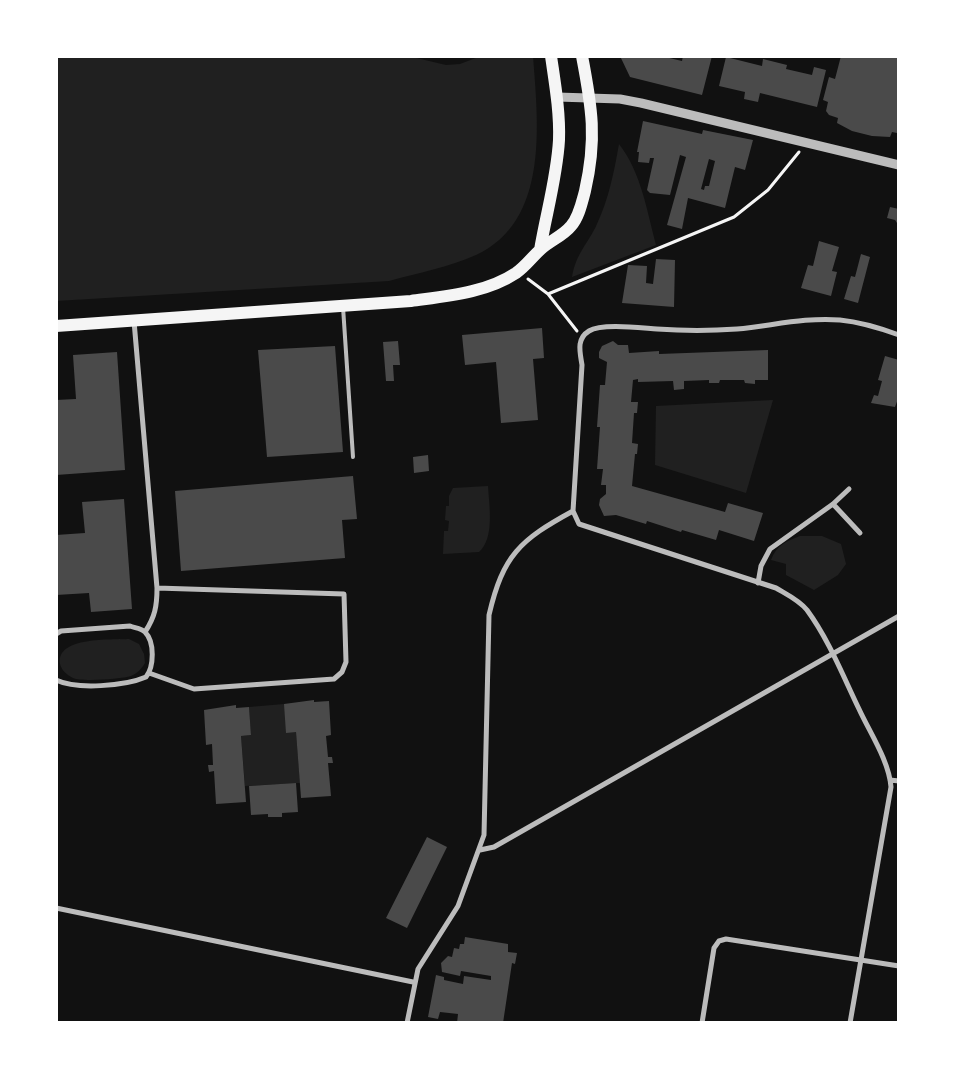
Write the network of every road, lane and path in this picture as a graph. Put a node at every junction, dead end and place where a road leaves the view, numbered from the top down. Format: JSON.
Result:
{"nodes":[{"id":1,"x":551,"y":56,"type":"edge"},
{"id":2,"x":582,"y":56,"type":"edge"},
{"id":3,"x":557,"y":97,"type":"junction"},
{"id":4,"x":590,"y":98,"type":"junction"},
{"id":5,"x":807,"y":142,"type":"junction"},
{"id":6,"x":899,"y":165,"type":"edge"},
{"id":7,"x":540,"y":250,"type":"junction"},
{"id":8,"x":516,"y":273,"type":"junction"},
{"id":9,"x":548,"y":294,"type":"junction"},
{"id":10,"x":342,"y":306,"type":"junction"},
{"id":11,"x":134,"y":321,"type":"junction"},
{"id":12,"x":56,"y":326,"type":"edge"},
{"id":13,"x":899,"y":335,"type":"edge"},
{"id":14,"x":582,"y":337,"type":"junction"},
{"id":15,"x":353,"y":457,"type":"dead end"},
{"id":16,"x":849,"y":489,"type":"dead end"},
{"id":17,"x":833,"y":504,"type":"junction"},
{"id":18,"x":572,"y":512,"type":"junction"},
{"id":19,"x":860,"y":533,"type":"dead end"},
{"id":20,"x":758,"y":582,"type":"junction"},
{"id":21,"x":157,"y":588,"type":"junction"},
{"id":22,"x":899,"y":616,"type":"edge"},
{"id":23,"x":145,"y":632,"type":"junction"},
{"id":24,"x":56,"y":634,"type":"edge"},
{"id":25,"x":832,"y":654,"type":"junction"},
{"id":26,"x":149,"y":673,"type":"junction"},
{"id":27,"x":56,"y":680,"type":"edge"},
{"id":28,"x":890,"y":780,"type":"junction"},
{"id":29,"x":899,"y":781,"type":"edge"},
{"id":30,"x":480,"y":850,"type":"junction"},
{"id":31,"x":56,"y":908,"type":"edge"},
{"id":32,"x":860,"y":960,"type":"junction"},
{"id":33,"x":899,"y":966,"type":"edge"},
{"id":34,"x":413,"y":982,"type":"junction"},
{"id":35,"x":407,"y":1023,"type":"edge"},
{"id":36,"x":702,"y":1023,"type":"edge"},
{"id":37,"x":850,"y":1023,"type":"edge"}],
"edges":[{"from":1,"to":3,"type":"main road"},
{"from":2,"to":4,"type":"main road"},
{"from":3,"to":4,"type":"street"},
{"from":3,"to":7,"type":"main road"},
{"from":4,"to":5,"type":"street"},
{"from":4,"to":7,"type":"main road"},
{"from":5,"to":6,"type":"street"},
{"from":5,"to":9,"type":"path"},
{"from":7,"to":8,"type":"main road"},
{"from":8,"to":9,"type":"path"},
{"from":8,"to":10,"type":"main road"},
{"from":9,"to":14,"type":"path"},
{"from":10,"to":11,"type":"main road"},
{"from":10,"to":15,"type":"lane"},
{"from":11,"to":12,"type":"main road"},
{"from":11,"to":21,"type":"street"},
{"from":13,"to":14,"type":"street"},
{"from":14,"to":18,"type":"street"},
{"from":16,"to":17,"type":"street"},
{"from":17,"to":19,"type":"street"},
{"from":17,"to":20,"type":"street"},
{"from":18,"to":20,"type":"street"},
{"from":18,"to":30,"type":"street"},
{"from":20,"to":25,"type":"street"},
{"from":21,"to":23,"type":"street"},
{"from":21,"to":26,"type":"street"},
{"from":22,"to":25,"type":"street"},
{"from":23,"to":24,"type":"street"},
{"from":23,"to":26,"type":"street"},
{"from":25,"to":28,"type":"street"},
{"from":25,"to":30,"type":"street"},
{"from":26,"to":27,"type":"street"},
{"from":28,"to":29,"type":"street"},
{"from":28,"to":32,"type":"street"},
{"from":30,"to":34,"type":"street"},
{"from":31,"to":34,"type":"street"},
{"from":32,"to":33,"type":"street"},
{"from":32,"to":36,"type":"street"},
{"from":32,"to":37,"type":"street"},
{"from":34,"to":35,"type":"street"}]}
